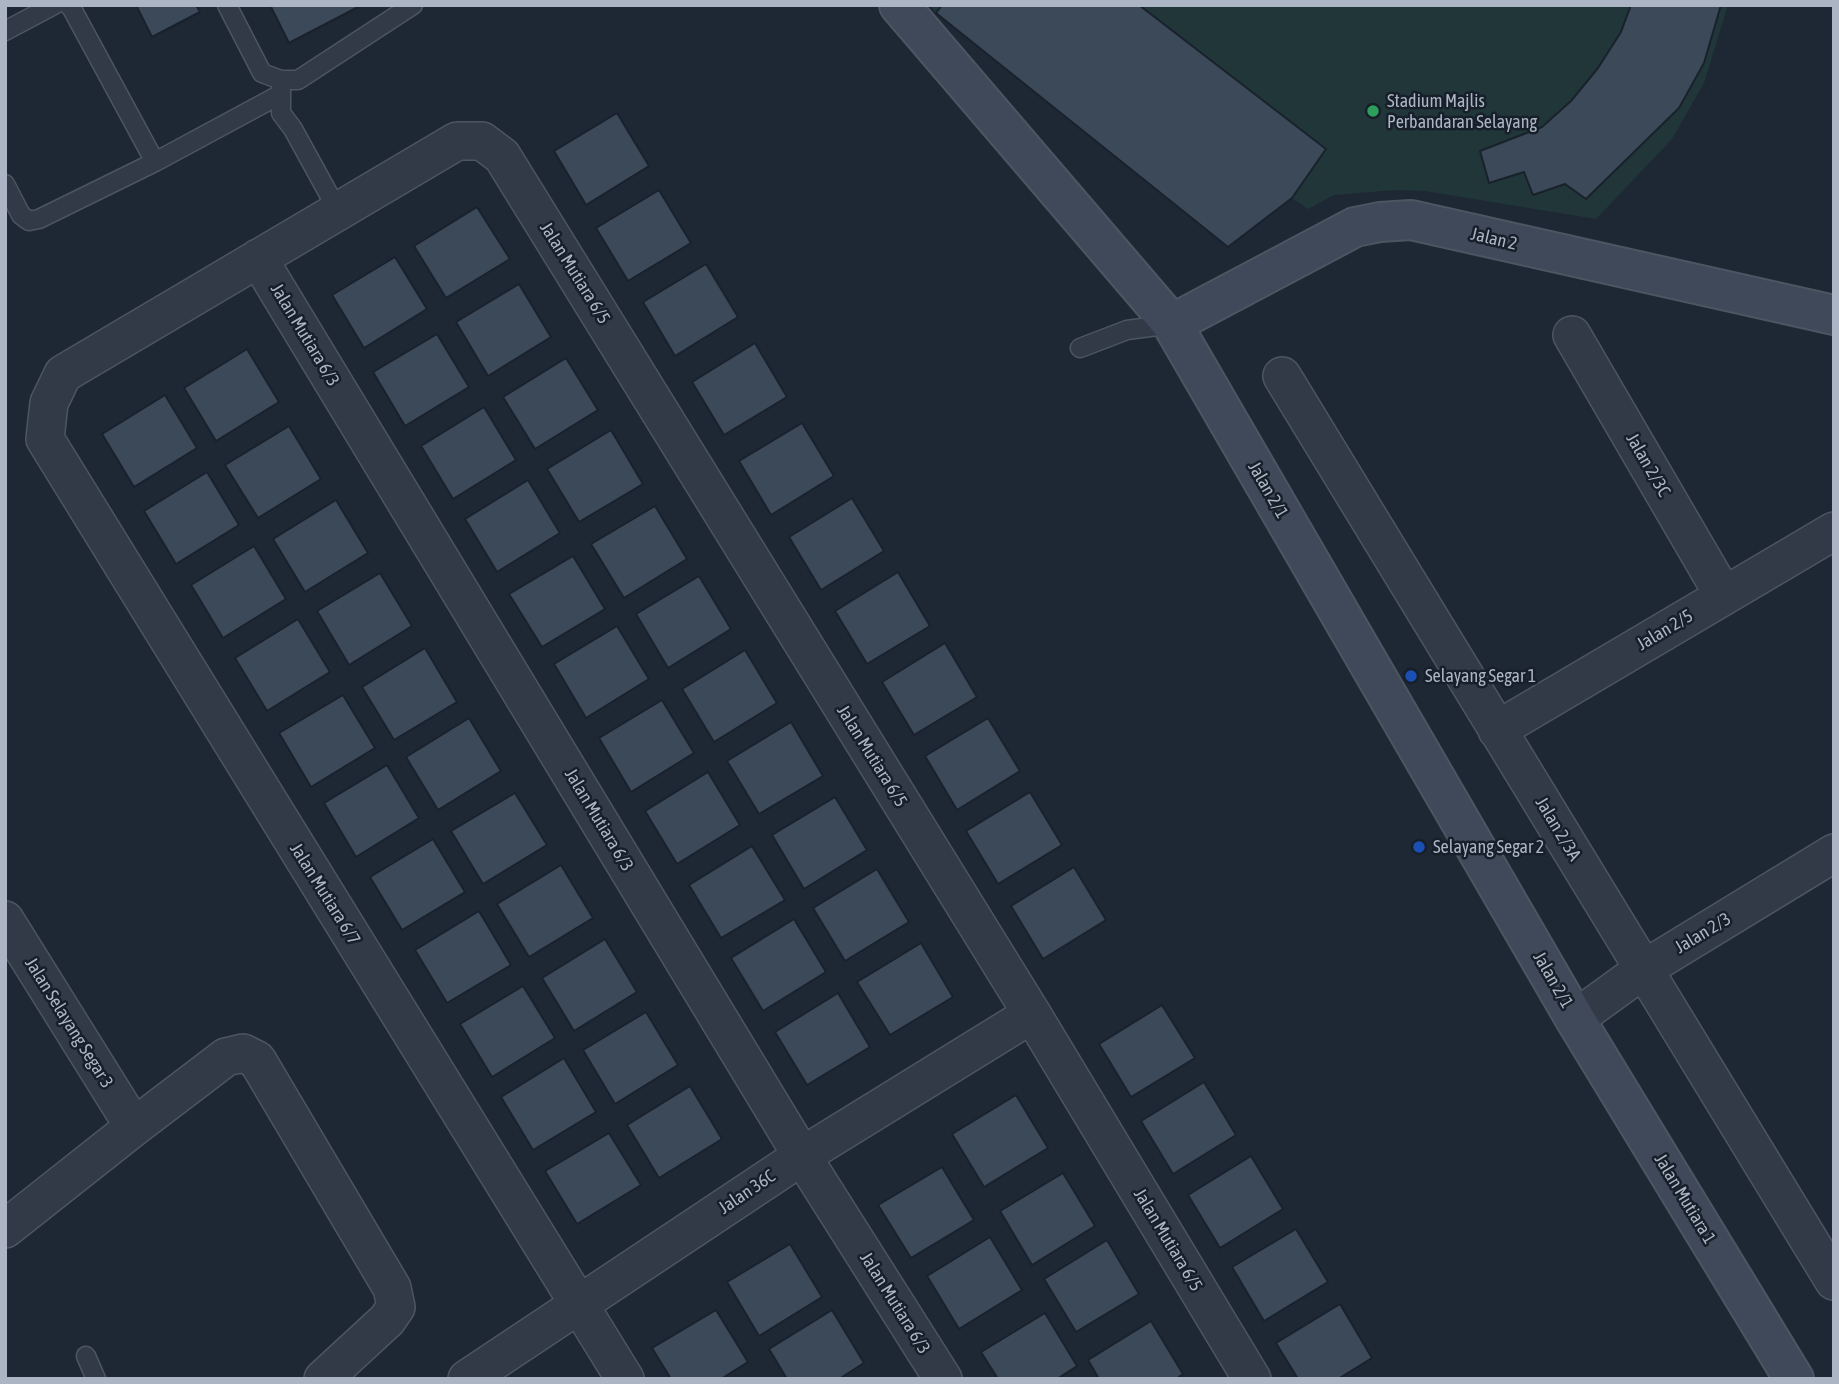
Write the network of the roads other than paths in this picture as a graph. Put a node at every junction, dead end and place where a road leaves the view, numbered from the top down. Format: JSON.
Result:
{"nodes":[{"id":1,"x":54,"y":5,"type":"edge"},
{"id":2,"x":68,"y":5,"type":"edge"},
{"id":3,"x":227,"y":5,"type":"edge"},
{"id":4,"x":413,"y":5,"type":"edge"},
{"id":5,"x":899,"y":5,"type":"edge"},
{"id":6,"x":5,"y":31,"type":"edge"},
{"id":7,"x":281,"y":87,"type":"junction"},
{"id":8,"x":155,"y":162,"type":"junction"},
{"id":9,"x":5,"y":184,"type":"edge"},
{"id":10,"x":338,"y":211,"type":"junction"},
{"id":11,"x":258,"y":258,"type":"junction"},
{"id":12,"x":1834,"y":315,"type":"edge"},
{"id":13,"x":1172,"y":324,"type":"junction"},
{"id":14,"x":1572,"y":335,"type":"dead end"},
{"id":15,"x":1080,"y":348,"type":"dead end"},
{"id":16,"x":1282,"y":376,"type":"dead end"},
{"id":17,"x":1834,"y":531,"type":"edge"},
{"id":18,"x":1724,"y":596,"type":"junction"},
{"id":19,"x":1497,"y":730,"type":"junction"},
{"id":20,"x":1834,"y":853,"type":"edge"},
{"id":21,"x":5,"y":920,"type":"edge"},
{"id":22,"x":1644,"y":970,"type":"junction"},
{"id":23,"x":1032,"y":1014,"type":"junction"},
{"id":24,"x":1575,"y":1019,"type":"junction"},
{"id":25,"x":134,"y":1127,"type":"junction"},
{"id":26,"x":802,"y":1156,"type":"junction"},
{"id":27,"x":9,"y":1216,"type":"edge"},
{"id":28,"x":1834,"y":1281,"type":"edge"},
{"id":29,"x":578,"y":1304,"type":"junction"},
{"id":30,"x":86,"y":1356,"type":"dead end"},
{"id":31,"x":96,"y":1379,"type":"edge"},
{"id":32,"x":323,"y":1379,"type":"edge"},
{"id":33,"x":467,"y":1379,"type":"edge"},
{"id":34,"x":625,"y":1379,"type":"edge"},
{"id":35,"x":943,"y":1379,"type":"edge"},
{"id":36,"x":1252,"y":1379,"type":"edge"},
{"id":37,"x":1794,"y":1379,"type":"edge"}],
"edges":[{"from":1,"to":6,"type":"lane"},
{"from":2,"to":8,"type":"lane"},
{"from":3,"to":7,"type":"lane"},
{"from":4,"to":7,"type":"lane"},
{"from":5,"to":13,"type":"street","name":"Jalan 2/1"},
{"from":7,"to":8,"type":"lane"},
{"from":7,"to":10,"type":"lane"},
{"from":8,"to":9,"type":"lane"},
{"from":10,"to":11,"type":"street"},
{"from":10,"to":23,"type":"street","name":"Jalan Mutiara 6/5"},
{"from":11,"to":26,"type":"street","name":"Jalan Mutiara 6/3"},
{"from":11,"to":29,"type":"street","name":"Jalan Mutiara 6/7"},
{"from":12,"to":13,"type":"street","name":"Jalan 2"},
{"from":13,"to":15,"type":"lane"},
{"from":13,"to":24,"type":"street","name":"Jalan 2/1"},
{"from":14,"to":18,"type":"street","name":"Jalan 2/3C"},
{"from":16,"to":19,"type":"street","name":"Jalan 2/3A"},
{"from":17,"to":18,"type":"street","name":"Jalan 2/5"},
{"from":18,"to":19,"type":"street","name":"Jalan 2/5"},
{"from":19,"to":22,"type":"street","name":"Jalan 2/3A"},
{"from":20,"to":22,"type":"street","name":"Jalan 2/3"},
{"from":21,"to":25,"type":"street","name":"Jalan Selayang Segar 3"},
{"from":22,"to":24,"type":"street","name":"Jalan 2/3"},
{"from":22,"to":28,"type":"street","name":"Jalan 2/3A"},
{"from":23,"to":26,"type":"street","name":"Jalan 36C"},
{"from":23,"to":36,"type":"street","name":"Jalan Mutiara 6/5"},
{"from":24,"to":37,"type":"street","name":"Jalan Mutiara 1"},
{"from":25,"to":27,"type":"street"},
{"from":25,"to":32,"type":"street"},
{"from":26,"to":29,"type":"street","name":"Jalan 36C"},
{"from":26,"to":35,"type":"street","name":"Jalan Mutiara 6/3"},
{"from":29,"to":33,"type":"street","name":"Jalan 36C"},
{"from":29,"to":34,"type":"street","name":"Jalan Mutiara 6/7"},
{"from":30,"to":31,"type":"lane"}]}
